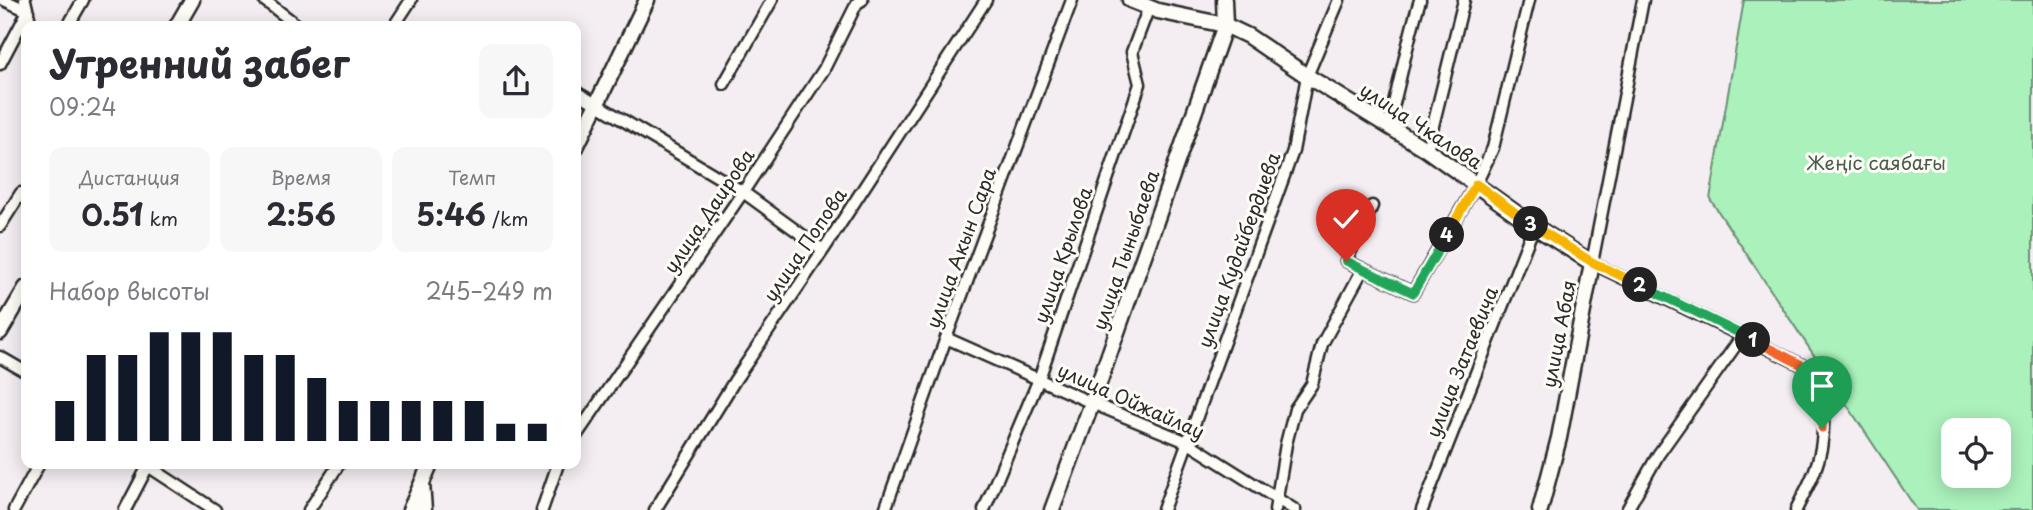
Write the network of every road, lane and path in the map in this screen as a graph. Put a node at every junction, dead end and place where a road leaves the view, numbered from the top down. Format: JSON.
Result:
{"nodes":[{"id":1,"x":4,"y":0,"type":"edge"},
{"id":2,"x":83,"y":0,"type":"edge"},
{"id":3,"x":192,"y":0,"type":"edge"},
{"id":4,"x":411,"y":0,"type":"edge"},
{"id":5,"x":646,"y":0,"type":"edge"},
{"id":6,"x":772,"y":0,"type":"edge"},
{"id":7,"x":986,"y":0,"type":"edge"},
{"id":8,"x":1072,"y":0,"type":"edge"},
{"id":9,"x":1130,"y":0,"type":"edge"},
{"id":10,"x":1224,"y":0,"type":"edge"},
{"id":11,"x":1339,"y":0,"type":"edge"},
{"id":12,"x":1420,"y":0,"type":"edge"},
{"id":13,"x":1464,"y":0,"type":"edge"},
{"id":14,"x":1529,"y":0,"type":"edge"},
{"id":15,"x":1643,"y":0,"type":"edge"},
{"id":16,"x":267,"y":1,"type":"edge"},
{"id":17,"x":857,"y":1,"type":"edge"},
{"id":18,"x":27,"y":6,"type":"edge"},
{"id":19,"x":1149,"y":7,"type":"junction"},
{"id":20,"x":71,"y":21,"type":"edge"},
{"id":21,"x":180,"y":21,"type":"edge"},
{"id":22,"x":290,"y":21,"type":"edge"},
{"id":23,"x":397,"y":21,"type":"edge"},
{"id":24,"x":1225,"y":26,"type":"junction"},
{"id":25,"x":0,"y":64,"type":"edge"},
{"id":26,"x":1307,"y":76,"type":"junction"},
{"id":27,"x":724,"y":84,"type":"dead end"},
{"id":28,"x":581,"y":95,"type":"edge"},
{"id":29,"x":597,"y":104,"type":"junction"},
{"id":30,"x":1388,"y":126,"type":"junction"},
{"id":31,"x":581,"y":137,"type":"edge"},
{"id":32,"x":1427,"y":150,"type":"junction"},
{"id":33,"x":1476,"y":184,"type":"junction"},
{"id":34,"x":743,"y":192,"type":"junction"},
{"id":35,"x":21,"y":194,"type":"edge"},
{"id":36,"x":1372,"y":206,"type":"dead end"},
{"id":37,"x":0,"y":226,"type":"edge"},
{"id":38,"x":1534,"y":226,"type":"junction"},
{"id":39,"x":823,"y":250,"type":"junction"},
{"id":40,"x":1592,"y":262,"type":"junction"},
{"id":41,"x":1363,"y":269,"type":"junction"},
{"id":42,"x":21,"y":296,"type":"edge"},
{"id":43,"x":0,"y":332,"type":"edge"},
{"id":44,"x":1743,"y":335,"type":"junction"},
{"id":45,"x":946,"y":338,"type":"junction"},
{"id":46,"x":0,"y":357,"type":"edge"},
{"id":47,"x":21,"y":369,"type":"edge"},
{"id":48,"x":1039,"y":379,"type":"junction"},
{"id":49,"x":1092,"y":403,"type":"junction"},
{"id":50,"x":581,"y":429,"type":"edge"},
{"id":51,"x":1187,"y":442,"type":"junction"},
{"id":52,"x":36,"y":469,"type":"edge"},
{"id":53,"x":145,"y":469,"type":"edge"},
{"id":54,"x":153,"y":469,"type":"edge"},
{"id":55,"x":336,"y":469,"type":"edge"},
{"id":56,"x":428,"y":469,"type":"edge"},
{"id":57,"x":556,"y":469,"type":"edge"},
{"id":58,"x":422,"y":483,"type":"junction"},
{"id":59,"x":1279,"y":498,"type":"junction"},
{"id":60,"x":211,"y":509,"type":"edge"},
{"id":61,"x":14,"y":510,"type":"edge"},
{"id":62,"x":125,"y":510,"type":"edge"},
{"id":63,"x":309,"y":510,"type":"edge"},
{"id":64,"x":410,"y":510,"type":"edge"},
{"id":65,"x":424,"y":510,"type":"edge"},
{"id":66,"x":542,"y":510,"type":"edge"},
{"id":67,"x":655,"y":510,"type":"edge"},
{"id":68,"x":885,"y":510,"type":"edge"},
{"id":69,"x":984,"y":510,"type":"edge"},
{"id":70,"x":1052,"y":510,"type":"edge"},
{"id":71,"x":1163,"y":510,"type":"edge"},
{"id":72,"x":1275,"y":510,"type":"edge"},
{"id":73,"x":1295,"y":510,"type":"edge"},
{"id":74,"x":1422,"y":510,"type":"edge"},
{"id":75,"x":1539,"y":510,"type":"edge"},
{"id":76,"x":1627,"y":510,"type":"edge"},
{"id":77,"x":1796,"y":510,"type":"edge"}],
"edges":[{"from":1,"to":18,"type":"street"},
{"from":2,"to":20,"type":"street"},
{"from":3,"to":21,"type":"street"},
{"from":4,"to":23,"type":"street"},
{"from":5,"to":29,"type":"street"},
{"from":6,"to":27,"type":"street"},
{"from":7,"to":39,"type":"street","name":"улица Попова"},
{"from":8,"to":45,"type":"street","name":"улица Акын Сара"},
{"from":9,"to":19,"type":"street","name":"улица Чкалова"},
{"from":10,"to":24,"type":"street","name":"улица Тыныбаева"},
{"from":11,"to":26,"type":"street","name":"улица Кудайбердиева"},
{"from":12,"to":30,"type":"street"},
{"from":13,"to":32,"type":"street"},
{"from":14,"to":33,"type":"street"},
{"from":15,"to":40,"type":"street","name":"улица Абая"},
{"from":16,"to":22,"type":"street"},
{"from":17,"to":34,"type":"street","name":"улица Даирова"},
{"from":18,"to":25,"type":"street"},
{"from":19,"to":24,"type":"street","name":"улица Чкалова"},
{"from":19,"to":48,"type":"street","name":"улица Крылова"},
{"from":24,"to":26,"type":"street","name":"улица Чкалова"},
{"from":24,"to":49,"type":"street","name":"улица Тыныбаева"},
{"from":26,"to":30,"type":"street","name":"улица Чкалова"},
{"from":26,"to":51,"type":"street","name":"улица Кудайбердиева"},
{"from":28,"to":29,"type":"street"},
{"from":29,"to":31,"type":"street"},
{"from":29,"to":34,"type":"street"},
{"from":30,"to":32,"type":"street","name":"улица Чкалова"},
{"from":32,"to":33,"type":"street","name":"улица Чкалова"},
{"from":33,"to":38,"type":"street","name":"улица Чкалова"},
{"from":33,"to":41,"type":"street"},
{"from":34,"to":39,"type":"street"},
{"from":34,"to":50,"type":"street","name":"улица Даирова"},
{"from":35,"to":37,"type":"street"},
{"from":36,"to":41,"type":"street"},
{"from":38,"to":40,"type":"street","name":"улица Чкалова"},
{"from":38,"to":74,"type":"street","name":"улица Затаевича"},
{"from":39,"to":67,"type":"street","name":"улица Попова"},
{"from":40,"to":44,"type":"street","name":"улица Чкалова"},
{"from":40,"to":75,"type":"street","name":"улица Абая"},
{"from":41,"to":59,"type":"street"},
{"from":42,"to":43,"type":"street"},
{"from":44,"to":76,"type":"street"},
{"from":44,"to":77,"type":"street","name":"улица Чкалова"},
{"from":45,"to":48,"type":"street","name":"улица Ойжайлау"},
{"from":45,"to":68,"type":"street","name":"улица Акын Сара"},
{"from":46,"to":47,"type":"street"},
{"from":48,"to":49,"type":"street","name":"улица Ойжайлау"},
{"from":48,"to":69,"type":"street","name":"улица Крылова"},
{"from":49,"to":51,"type":"street","name":"улица Ойжайлау"},
{"from":49,"to":70,"type":"street","name":"улица Тыныбаева"},
{"from":51,"to":59,"type":"street","name":"улица Ойжайлау"},
{"from":51,"to":71,"type":"street","name":"улица Кудайбердиева"},
{"from":52,"to":61,"type":"street"},
{"from":53,"to":62,"type":"street"},
{"from":54,"to":60,"type":"street"},
{"from":55,"to":63,"type":"street"},
{"from":56,"to":58,"type":"street"},
{"from":57,"to":66,"type":"street"},
{"from":58,"to":64,"type":"street"},
{"from":58,"to":65,"type":"street"},
{"from":59,"to":72,"type":"street"},
{"from":59,"to":73,"type":"street","name":"улица Ойжайлау"}]}
